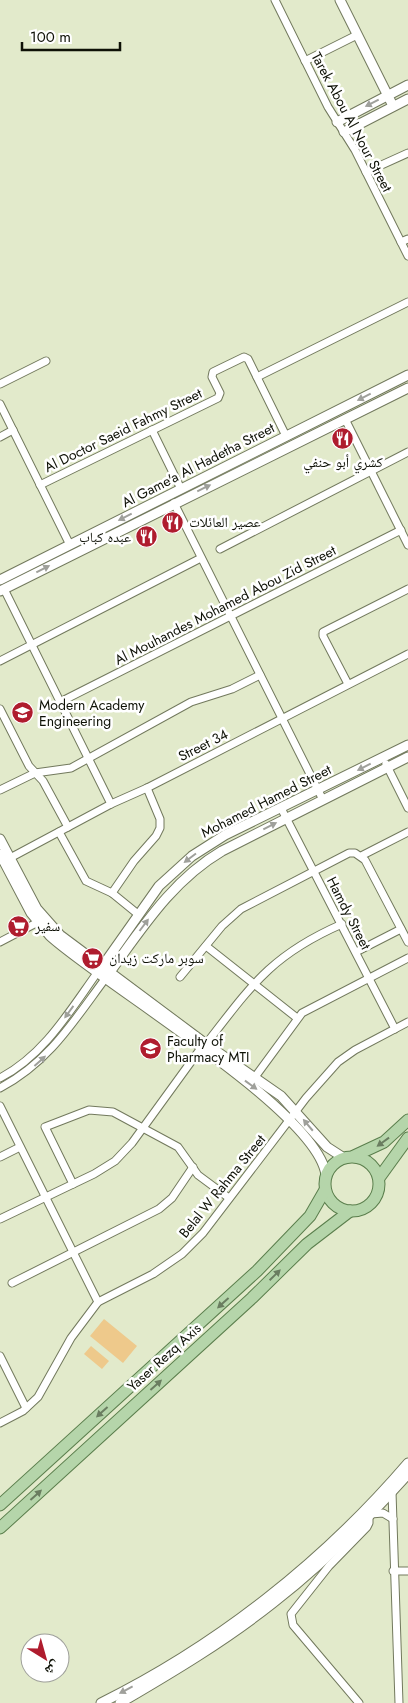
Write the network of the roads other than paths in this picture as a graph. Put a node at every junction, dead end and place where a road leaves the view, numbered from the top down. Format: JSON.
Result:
{"nodes":[{"id":1,"x":275,"y":0,"type":"edge"},
{"id":2,"x":340,"y":0,"type":"edge"},
{"id":3,"x":357,"y":35,"type":"junction"},
{"id":4,"x":305,"y":61,"type":"junction"},
{"id":5,"x":408,"y":85,"type":"edge"},
{"id":6,"x":388,"y":95,"type":"junction"},
{"id":7,"x":408,"y":99,"type":"edge"},
{"id":8,"x":393,"y":106,"type":"junction"},
{"id":9,"x":336,"y":122,"type":"junction"},
{"id":10,"x":344,"y":132,"type":"junction"},
{"id":11,"x":408,"y":153,"type":"edge"},
{"id":12,"x":366,"y":172,"type":"junction"},
{"id":13,"x":404,"y":240,"type":"edge"},
{"id":14,"x":408,"y":256,"type":"edge"},
{"id":15,"x":408,"y":302,"type":"edge"},
{"id":16,"x":46,"y":361,"type":"dead end"},
{"id":17,"x":408,"y":375,"type":"edge"},
{"id":18,"x":257,"y":377,"type":"junction"},
{"id":19,"x":0,"y":384,"type":"edge"},
{"id":20,"x":407,"y":391,"type":"edge"},
{"id":21,"x":0,"y":404,"type":"edge"},
{"id":22,"x":345,"y":419,"type":"junction"},
{"id":23,"x":13,"y":430,"type":"junction"},
{"id":24,"x":152,"y":430,"type":"junction"},
{"id":25,"x":286,"y":436,"type":"junction"},
{"id":26,"x":0,"y":437,"type":"edge"},
{"id":27,"x":265,"y":446,"type":"junction"},
{"id":28,"x":408,"y":452,"type":"edge"},
{"id":29,"x":270,"y":456,"type":"junction"},
{"id":30,"x":371,"y":470,"type":"junction"},
{"id":31,"x":40,"y":485,"type":"junction"},
{"id":32,"x":181,"y":489,"type":"junction"},
{"id":33,"x":174,"y":503,"type":"junction"},
{"id":34,"x":401,"y":530,"type":"junction"},
{"id":35,"x":70,"y":545,"type":"junction"},
{"id":36,"x":408,"y":545,"type":"edge"},
{"id":37,"x":220,"y":549,"type":"dead end"},
{"id":38,"x":201,"y":558,"type":"junction"},
{"id":39,"x":20,"y":570,"type":"junction"},
{"id":40,"x":24,"y":579,"type":"junction"},
{"id":41,"x":0,"y":580,"type":"edge"},
{"id":42,"x":408,"y":589,"type":"edge"},
{"id":43,"x":2,"y":590,"type":"edge"},
{"id":44,"x":231,"y":616,"type":"junction"},
{"id":45,"x":31,"y":644,"type":"junction"},
{"id":46,"x":408,"y":654,"type":"edge"},
{"id":47,"x":0,"y":661,"type":"edge"},
{"id":48,"x":260,"y":675,"type":"junction"},
{"id":49,"x":348,"y":684,"type":"junction"},
{"id":50,"x":60,"y":702,"type":"junction"},
{"id":51,"x":0,"y":709,"type":"edge"},
{"id":52,"x":282,"y":718,"type":"junction"},
{"id":53,"x":408,"y":745,"type":"edge"},
{"id":54,"x":408,"y":757,"type":"edge"},
{"id":55,"x":88,"y":758,"type":"junction"},
{"id":56,"x":382,"y":758,"type":"junction"},
{"id":57,"x":387,"y":767,"type":"junction"},
{"id":58,"x":35,"y":773,"type":"junction"},
{"id":59,"x":147,"y":788,"type":"junction"},
{"id":60,"x":0,"y":790,"type":"edge"},
{"id":61,"x":318,"y":790,"type":"junction"},
{"id":62,"x":323,"y":800,"type":"junction"},
{"id":63,"x":111,"y":804,"type":"junction"},
{"id":64,"x":281,"y":808,"type":"junction"},
{"id":65,"x":408,"y":808,"type":"edge"},
{"id":66,"x":286,"y":818,"type":"junction"},
{"id":67,"x":68,"y":827,"type":"junction"},
{"id":68,"x":59,"y":832,"type":"junction"},
{"id":69,"x":408,"y":832,"type":"edge"},
{"id":70,"x":0,"y":839,"type":"edge"},
{"id":71,"x":362,"y":856,"type":"junction"},
{"id":72,"x":3,"y":858,"type":"edge"},
{"id":73,"x":313,"y":870,"type":"junction"},
{"id":74,"x":112,"y":893,"type":"junction"},
{"id":75,"x":139,"y":915,"type":"junction"},
{"id":76,"x":41,"y":921,"type":"junction"},
{"id":77,"x":342,"y":924,"type":"junction"},
{"id":78,"x":401,"y":928,"type":"junction"},
{"id":79,"x":0,"y":942,"type":"edge"},
{"id":80,"x":408,"y":942,"type":"edge"},
{"id":81,"x":206,"y":946,"type":"junction"},
{"id":82,"x":356,"y":952,"type":"junction"},
{"id":83,"x":408,"y":958,"type":"edge"},
{"id":84,"x":104,"y":973,"type":"junction"},
{"id":85,"x":180,"y":977,"type":"dead end"},
{"id":86,"x":369,"y":978,"type":"junction"},
{"id":87,"x":254,"y":982,"type":"junction"},
{"id":88,"x":297,"y":1018,"type":"junction"},
{"id":89,"x":408,"y":1022,"type":"edge"},
{"id":90,"x":395,"y":1029,"type":"junction"},
{"id":91,"x":47,"y":1042,"type":"junction"},
{"id":92,"x":203,"y":1046,"type":"junction"},
{"id":93,"x":54,"y":1047,"type":"junction"},
{"id":94,"x":255,"y":1077,"type":"junction"},
{"id":95,"x":0,"y":1078,"type":"edge"},
{"id":96,"x":0,"y":1088,"type":"edge"},
{"id":97,"x":0,"y":1106,"type":"edge"},
{"id":98,"x":296,"y":1111,"type":"junction"},
{"id":99,"x":408,"y":1120,"type":"edge"},
{"id":100,"x":290,"y":1121,"type":"junction"},
{"id":101,"x":143,"y":1127,"type":"junction"},
{"id":102,"x":408,"y":1138,"type":"edge"},
{"id":103,"x":20,"y":1147,"type":"junction"},
{"id":104,"x":349,"y":1157,"type":"junction"},
{"id":105,"x":0,"y":1158,"type":"edge"},
{"id":106,"x":192,"y":1167,"type":"junction"},
{"id":107,"x":326,"y":1175,"type":"junction"},
{"id":108,"x":379,"y":1178,"type":"junction"},
{"id":109,"x":73,"y":1184,"type":"junction"},
{"id":110,"x":325,"y":1190,"type":"junction"},
{"id":111,"x":46,"y":1197,"type":"junction"},
{"id":112,"x":230,"y":1198,"type":"junction"},
{"id":113,"x":350,"y":1211,"type":"junction"},
{"id":114,"x":0,"y":1219,"type":"edge"},
{"id":115,"x":73,"y":1252,"type":"junction"},
{"id":116,"x":12,"y":1283,"type":"dead end"},
{"id":117,"x":98,"y":1302,"type":"junction"},
{"id":118,"x":0,"y":1356,"type":"edge"},
{"id":119,"x":26,"y":1408,"type":"junction"},
{"id":120,"x":0,"y":1423,"type":"edge"},
{"id":121,"x":408,"y":1463,"type":"edge"},
{"id":122,"x":408,"y":1474,"type":"edge"},
{"id":123,"x":392,"y":1492,"type":"junction"},
{"id":124,"x":0,"y":1505,"type":"edge"},
{"id":125,"x":370,"y":1515,"type":"junction"},
{"id":126,"x":393,"y":1519,"type":"junction"},
{"id":127,"x":0,"y":1528,"type":"edge"},
{"id":128,"x":326,"y":1563,"type":"junction"},
{"id":129,"x":393,"y":1571,"type":"junction"},
{"id":130,"x":408,"y":1571,"type":"edge"},
{"id":131,"x":101,"y":1703,"type":"edge"},
{"id":132,"x":120,"y":1703,"type":"edge"},
{"id":133,"x":359,"y":1703,"type":"edge"},
{"id":134,"x":399,"y":1703,"type":"edge"}],
"edges":[{"from":1,"to":4,"type":"street","name":"Tarek Abou Al Nour Street"},
{"from":2,"to":3,"type":"street"},
{"from":3,"to":4,"type":"street"},
{"from":3,"to":6,"type":"street"},
{"from":4,"to":9,"type":"street","name":"Tarek Abou Al Nour Street"},
{"from":5,"to":6,"type":"street"},
{"from":6,"to":8,"type":"street"},
{"from":6,"to":9,"type":"street","one_way":true},
{"from":7,"to":8,"type":"street"},
{"from":8,"to":10,"type":"street"},
{"from":9,"to":10,"type":"street","name":"Tarek Abou Al Nour Street"},
{"from":10,"to":12,"type":"street","name":"Tarek Abou Al Nour Street"},
{"from":11,"to":12,"type":"street"},
{"from":12,"to":13,"type":"street","name":"Tarek Abou Al Nour Street"},
{"from":13,"to":14,"type":"street","name":"Tarek Abou Al Nour Street"},
{"from":15,"to":18,"type":"street"},
{"from":16,"to":19,"type":"street"},
{"from":17,"to":25,"type":"street","name":"Al Game'a Al Hadetha Street","one_way":true},
{"from":18,"to":24,"type":"street","name":"Al Doctor Saeid Fahmy Street"},
{"from":18,"to":25,"type":"street"},
{"from":20,"to":22,"type":"street","name":"Al Game'a Al Hadetha Street"},
{"from":21,"to":23,"type":"street"},
{"from":22,"to":29,"type":"street","name":"Al Game'a Al Hadetha Street"},
{"from":22,"to":30,"type":"street"},
{"from":23,"to":26,"type":"street"},
{"from":23,"to":31,"type":"street"},
{"from":24,"to":31,"type":"street","name":"Al Doctor Saeid Fahmy Street"},
{"from":24,"to":32,"type":"street"},
{"from":25,"to":27,"type":"street","name":"Al Game'a Al Hadetha Street"},
{"from":27,"to":29,"type":"street"},
{"from":27,"to":32,"type":"street","name":"Al Game'a Al Hadetha Street"},
{"from":28,"to":30,"type":"street"},
{"from":33,"to":29,"type":"street","name":"Al Game'a Al Hadetha Street","one_way":true},
{"from":30,"to":34,"type":"street"},
{"from":30,"to":37,"type":"street"},
{"from":31,"to":35,"type":"street"},
{"from":32,"to":35,"type":"street","name":"Al Game'a Al Hadetha Street","one_way":true},
{"from":33,"to":38,"type":"street"},
{"from":40,"to":33,"type":"street","name":"Al Game'a Al Hadetha Street","one_way":true},
{"from":34,"to":36,"type":"street"},
{"from":34,"to":44,"type":"street","name":"Al Mouhandes Mohamed Abou Zid Street"},
{"from":35,"to":39,"type":"street","name":"Al Game'a Al Hadetha Street"},
{"from":38,"to":44,"type":"street"},
{"from":38,"to":45,"type":"street"},
{"from":39,"to":40,"type":"street"},
{"from":39,"to":41,"type":"street","name":"Al Game'a Al Hadetha Street"},
{"from":40,"to":43,"type":"street","name":"Al Game'a Al Hadetha Street"},
{"from":42,"to":49,"type":"street"},
{"from":43,"to":45,"type":"street"},
{"from":44,"to":48,"type":"street"},
{"from":44,"to":50,"type":"street","name":"Al Mouhandes Mohamed Abou Zid Street"},
{"from":45,"to":47,"type":"street"},
{"from":45,"to":50,"type":"street"},
{"from":46,"to":49,"type":"street","name":"Street 34"},
{"from":48,"to":52,"type":"street"},
{"from":48,"to":55,"type":"street"},
{"from":49,"to":52,"type":"street","name":"Street 34"},
{"from":50,"to":55,"type":"street"},
{"from":51,"to":58,"type":"street"},
{"from":52,"to":59,"type":"street","name":"Street 34"},
{"from":52,"to":61,"type":"street"},
{"from":53,"to":56,"type":"street","name":"Mohamed Hamed Street"},
{"from":54,"to":57,"type":"street","name":"Mohamed Hamed Street"},
{"from":55,"to":58,"type":"street"},
{"from":55,"to":63,"type":"street"},
{"from":56,"to":57,"type":"street"},
{"from":56,"to":61,"type":"street","name":"Mohamed Hamed Street","one_way":true},
{"from":57,"to":62,"type":"street","name":"Mohamed Hamed Street"},
{"from":57,"to":65,"type":"street"},
{"from":58,"to":60,"type":"street"},
{"from":58,"to":67,"type":"street"},
{"from":59,"to":63,"type":"street","name":"Street 34"},
{"from":59,"to":74,"type":"street"},
{"from":61,"to":62,"type":"street"},
{"from":61,"to":64,"type":"street","name":"Mohamed Hamed Street"},
{"from":62,"to":66,"type":"street","name":"Mohamed Hamed Street"},
{"from":63,"to":67,"type":"street","name":"Street 34"},
{"from":64,"to":66,"type":"street","name":"Hamdy Street"},
{"from":64,"to":75,"type":"street","name":"Mohamed Hamed Street","one_way":true},
{"from":66,"to":73,"type":"street","name":"Hamdy Street"},
{"from":84,"to":66,"type":"street","name":"Mohamed Hamed Street","one_way":true},
{"from":67,"to":68,"type":"street","name":"Street 34"},
{"from":68,"to":72,"type":"street","name":"Street 34"},
{"from":68,"to":74,"type":"street"},
{"from":69,"to":71,"type":"street"},
{"from":70,"to":72,"type":"street"},
{"from":71,"to":73,"type":"street"},
{"from":71,"to":78,"type":"street"},
{"from":72,"to":76,"type":"street"},
{"from":73,"to":77,"type":"street","name":"Hamdy Street"},
{"from":73,"to":81,"type":"street"},
{"from":74,"to":75,"type":"street"},
{"from":75,"to":84,"type":"street","name":"Mohamed Hamed Street"},
{"from":76,"to":79,"type":"street"},
{"from":76,"to":84,"type":"street"},
{"from":77,"to":82,"type":"street","name":"Hamdy Street"},
{"from":77,"to":87,"type":"street"},
{"from":78,"to":80,"type":"street"},
{"from":78,"to":82,"type":"street"},
{"from":81,"to":85,"type":"street"},
{"from":81,"to":87,"type":"street"},
{"from":82,"to":86,"type":"street","name":"Hamdy Street"},
{"from":83,"to":86,"type":"street"},
{"from":84,"to":91,"type":"street","one_way":true},
{"from":84,"to":92,"type":"street"},
{"from":84,"to":93,"type":"street"},
{"from":86,"to":88,"type":"street"},
{"from":86,"to":90,"type":"street","name":"Hamdy Street"},
{"from":87,"to":88,"type":"street"},
{"from":87,"to":92,"type":"street"},
{"from":88,"to":94,"type":"street"},
{"from":89,"to":90,"type":"street","name":"Belal W Rahma Street"},
{"from":90,"to":98,"type":"street","name":"Belal W Rahma Street"},
{"from":91,"to":93,"type":"street"},
{"from":91,"to":95,"type":"street"},
{"from":92,"to":94,"type":"street"},
{"from":92,"to":100,"type":"street","one_way":true},
{"from":92,"to":101,"type":"street"},
{"from":96,"to":93,"type":"street","one_way":true},
{"from":94,"to":98,"type":"street"},
{"from":97,"to":103,"type":"street"},
{"from":98,"to":100,"type":"street","name":"Belal W Rahma Street"},
{"from":104,"to":98,"type":"street","one_way":true},
{"from":99,"to":104,"type":"main road","one_way":true},
{"from":100,"to":107,"type":"street"},
{"from":100,"to":112,"type":"street","name":"Belal W Rahma Street"},
{"from":101,"to":106,"type":"street"},
{"from":101,"to":109,"type":"street"},
{"from":101,"to":109,"type":"street"},
{"from":102,"to":108,"type":"main road"},
{"from":103,"to":105,"type":"street"},
{"from":103,"to":111,"type":"street"},
{"from":104,"to":107,"type":"main road"},
{"from":104,"to":108,"type":"main road"},
{"from":106,"to":112,"type":"street"},
{"from":106,"to":115,"type":"street"},
{"from":107,"to":110,"type":"main road"},
{"from":108,"to":113,"type":"main road"},
{"from":109,"to":111,"type":"street"},
{"from":110,"to":113,"type":"main road"},
{"from":110,"to":124,"type":"main road","name":"Yaser Rezq Axis","one_way":true},
{"from":111,"to":114,"type":"street"},
{"from":111,"to":115,"type":"street"},
{"from":112,"to":117,"type":"street","name":"Belal W Rahma Street"},
{"from":127,"to":113,"type":"main road","name":"Yaser Rezq Axis","one_way":true},
{"from":115,"to":116,"type":"street"},
{"from":115,"to":117,"type":"street"},
{"from":117,"to":119,"type":"street","name":"Belal W Rahma Street"},
{"from":118,"to":119,"type":"street"},
{"from":119,"to":120,"type":"street","name":"Belal W Rahma Street"},
{"from":121,"to":131,"type":"street","one_way":true},
{"from":122,"to":123,"type":"street"},
{"from":123,"to":125,"type":"street"},
{"from":123,"to":126,"type":"street"},
{"from":125,"to":126,"type":"street"},
{"from":125,"to":128,"type":"street"},
{"from":126,"to":129,"type":"street"},
{"from":128,"to":132,"type":"street"},
{"from":128,"to":133,"type":"street"},
{"from":129,"to":130,"type":"street"},
{"from":129,"to":134,"type":"street"}]}
